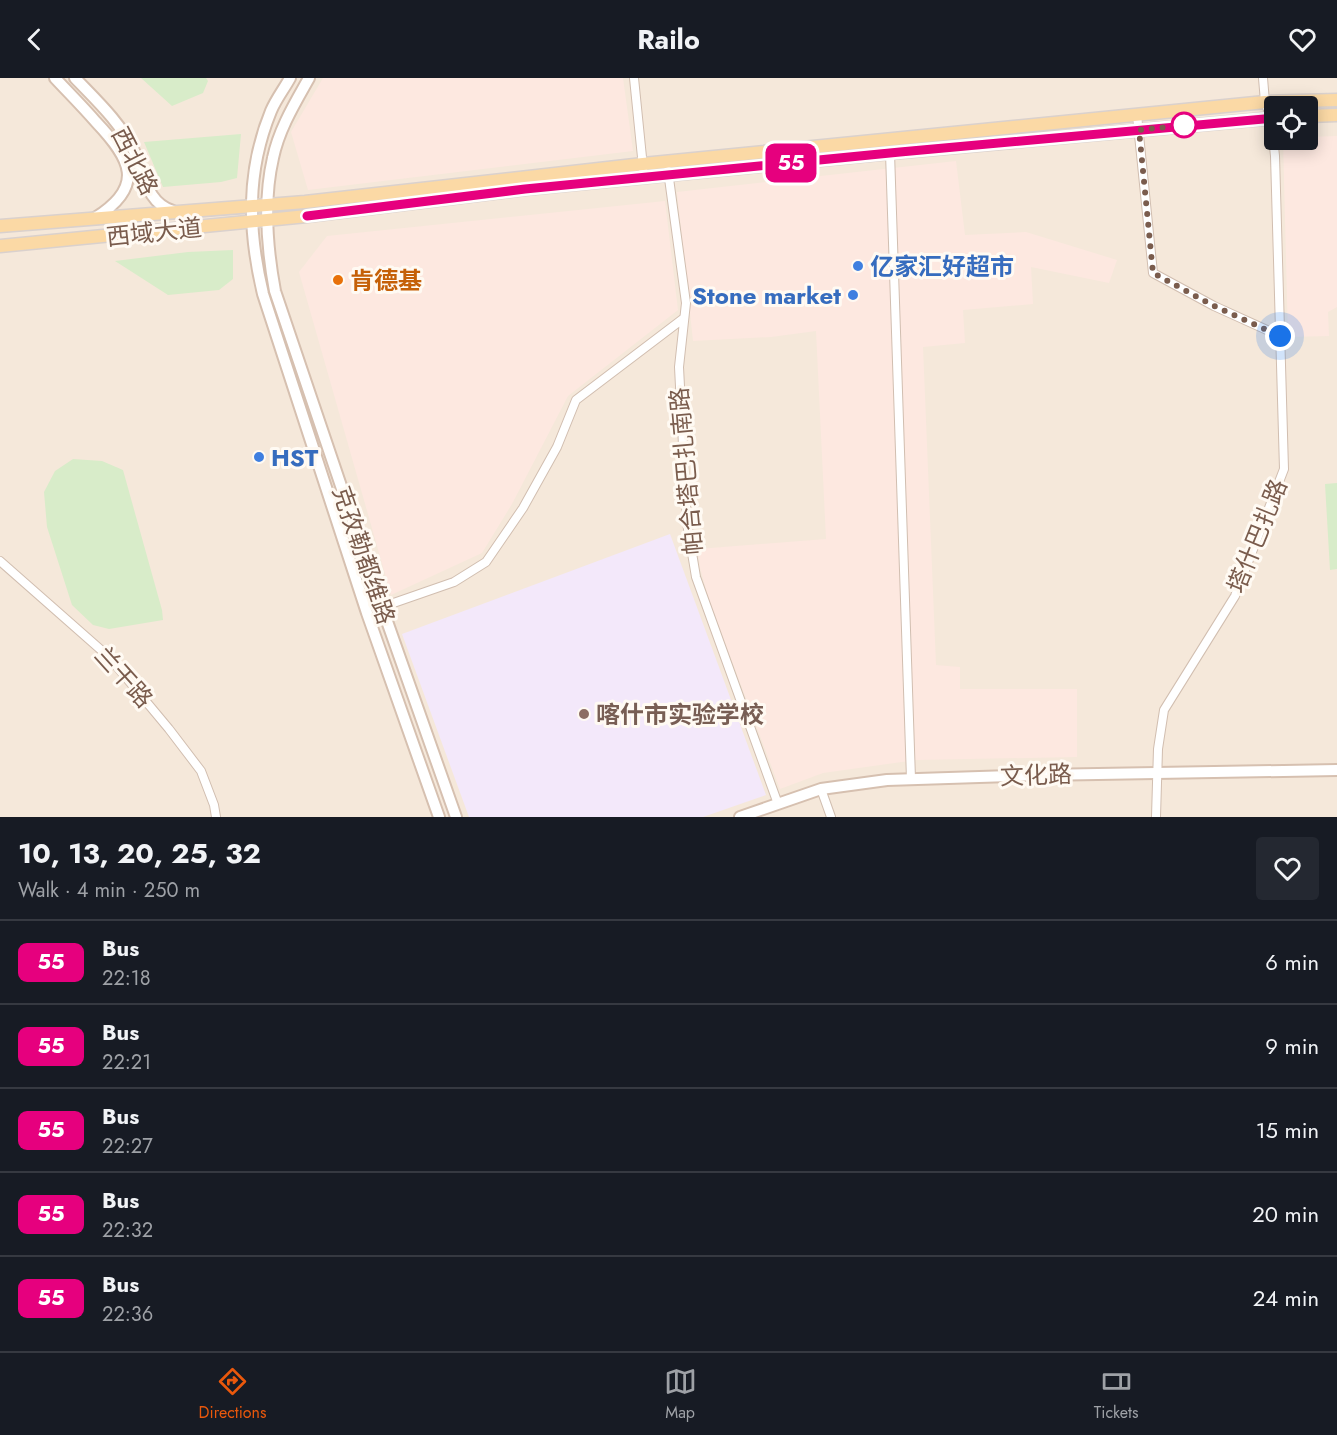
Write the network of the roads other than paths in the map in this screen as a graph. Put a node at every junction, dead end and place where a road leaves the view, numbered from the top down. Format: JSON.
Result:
{"nodes":[{"id":1,"x":55,"y":78,"type":"edge"},
{"id":2,"x":75,"y":78,"type":"edge"},
{"id":3,"x":290,"y":78,"type":"edge"},
{"id":4,"x":309,"y":78,"type":"edge"},
{"id":5,"x":634,"y":78,"type":"edge"},
{"id":6,"x":1263,"y":78,"type":"edge"},
{"id":7,"x":1264,"y":96,"type":"edge"},
{"id":8,"x":1337,"y":100,"type":"edge"},
{"id":9,"x":1318,"y":101,"type":"edge"},
{"id":10,"x":1264,"y":102,"type":"edge"},
{"id":11,"x":1137,"y":115,"type":"junction"},
{"id":12,"x":1337,"y":115,"type":"edge"},
{"id":13,"x":1318,"y":116,"type":"edge"},
{"id":14,"x":1264,"y":119,"type":"edge"},
{"id":15,"x":1139,"y":130,"type":"junction"},
{"id":16,"x":1275,"y":150,"type":"edge"},
{"id":17,"x":891,"y":153,"type":"junction"},
{"id":18,"x":667,"y":162,"type":"junction"},
{"id":19,"x":644,"y":171,"type":"junction"},
{"id":20,"x":669,"y":175,"type":"junction"},
{"id":21,"x":268,"y":204,"type":"junction"},
{"id":22,"x":251,"y":205,"type":"junction"},
{"id":23,"x":173,"y":211,"type":"junction"},
{"id":24,"x":95,"y":218,"type":"junction"},
{"id":25,"x":268,"y":220,"type":"junction"},
{"id":26,"x":252,"y":222,"type":"junction"},
{"id":27,"x":0,"y":226,"type":"edge"},
{"id":28,"x":0,"y":246,"type":"edge"},
{"id":29,"x":684,"y":318,"type":"junction"},
{"id":30,"x":1280,"y":336,"type":"junction"},
{"id":31,"x":0,"y":561,"type":"edge"},
{"id":32,"x":382,"y":607,"type":"junction"},
{"id":33,"x":1337,"y":770,"type":"edge"},
{"id":34,"x":1157,"y":773,"type":"junction"},
{"id":35,"x":911,"y":779,"type":"junction"},
{"id":36,"x":821,"y":789,"type":"junction"},
{"id":37,"x":778,"y":804,"type":"junction"},
{"id":38,"x":216,"y":817,"type":"edge"},
{"id":39,"x":439,"y":817,"type":"edge"},
{"id":40,"x":456,"y":817,"type":"edge"},
{"id":41,"x":740,"y":817,"type":"edge"},
{"id":42,"x":831,"y":817,"type":"edge"},
{"id":43,"x":1156,"y":817,"type":"edge"}],
"edges":[{"from":1,"to":24,"type":"main road","name":"西北路"},
{"from":2,"to":23,"type":"main road","name":"西北路"},
{"from":3,"to":22,"type":"main road","name":"克孜勒都维路"},
{"from":4,"to":21,"type":"main road","name":"克孜勒都维路"},
{"from":5,"to":19,"type":"street"},
{"from":6,"to":7,"type":"street","name":"塔什巴扎路"},
{"from":8,"to":9,"type":"main road"},
{"from":10,"to":11,"type":"main road"},
{"from":11,"to":15,"type":"street"},
{"from":11,"to":18,"type":"main road"},
{"from":12,"to":13,"type":"main road"},
{"from":14,"to":15,"type":"main road"},
{"from":15,"to":17,"type":"main road"},
{"from":15,"to":30,"type":"street"},
{"from":16,"to":30,"type":"street","name":"塔什巴扎路"},
{"from":17,"to":20,"type":"main road"},
{"from":17,"to":35,"type":"street"},
{"from":18,"to":19,"type":"main road"},
{"from":18,"to":20,"type":"street","name":"帕合塔巴扎南路"},
{"from":19,"to":20,"type":"main road"},
{"from":19,"to":21,"type":"main road","name":"西域大道"},
{"from":19,"to":25,"type":"main road","name":"西域大道"},
{"from":20,"to":29,"type":"street","name":"帕合塔巴扎南路"},
{"from":21,"to":22,"type":"main road","name":"西域大道"},
{"from":21,"to":25,"type":"main road","name":"克孜勒都维路"},
{"from":22,"to":23,"type":"main road","name":"西域大道"},
{"from":22,"to":26,"type":"main road","name":"克孜勒都维路"},
{"from":23,"to":24,"type":"main road","name":"西域大道"},
{"from":24,"to":27,"type":"main road","name":"西域大道"},
{"from":25,"to":26,"type":"main road","name":"西域大道"},
{"from":25,"to":32,"type":"main road","name":"克孜勒都维路"},
{"from":26,"to":28,"type":"main road","name":"西域大道"},
{"from":26,"to":39,"type":"main road","name":"克孜勒都维路"},
{"from":29,"to":32,"type":"street"},
{"from":29,"to":37,"type":"street","name":"帕合塔巴扎南路"},
{"from":30,"to":34,"type":"street","name":"塔什巴扎路"},
{"from":31,"to":38,"type":"street","name":"兰干路"},
{"from":32,"to":40,"type":"main road","name":"克孜勒都维路"},
{"from":33,"to":34,"type":"main road","name":"文化路"},
{"from":34,"to":35,"type":"main road","name":"文化路"},
{"from":34,"to":43,"type":"street","name":"塔什巴扎路"},
{"from":35,"to":36,"type":"main road","name":"文化路"},
{"from":36,"to":37,"type":"main road","name":"文化路"},
{"from":36,"to":42,"type":"street"},
{"from":37,"to":41,"type":"main road","name":"文化路"}]}
